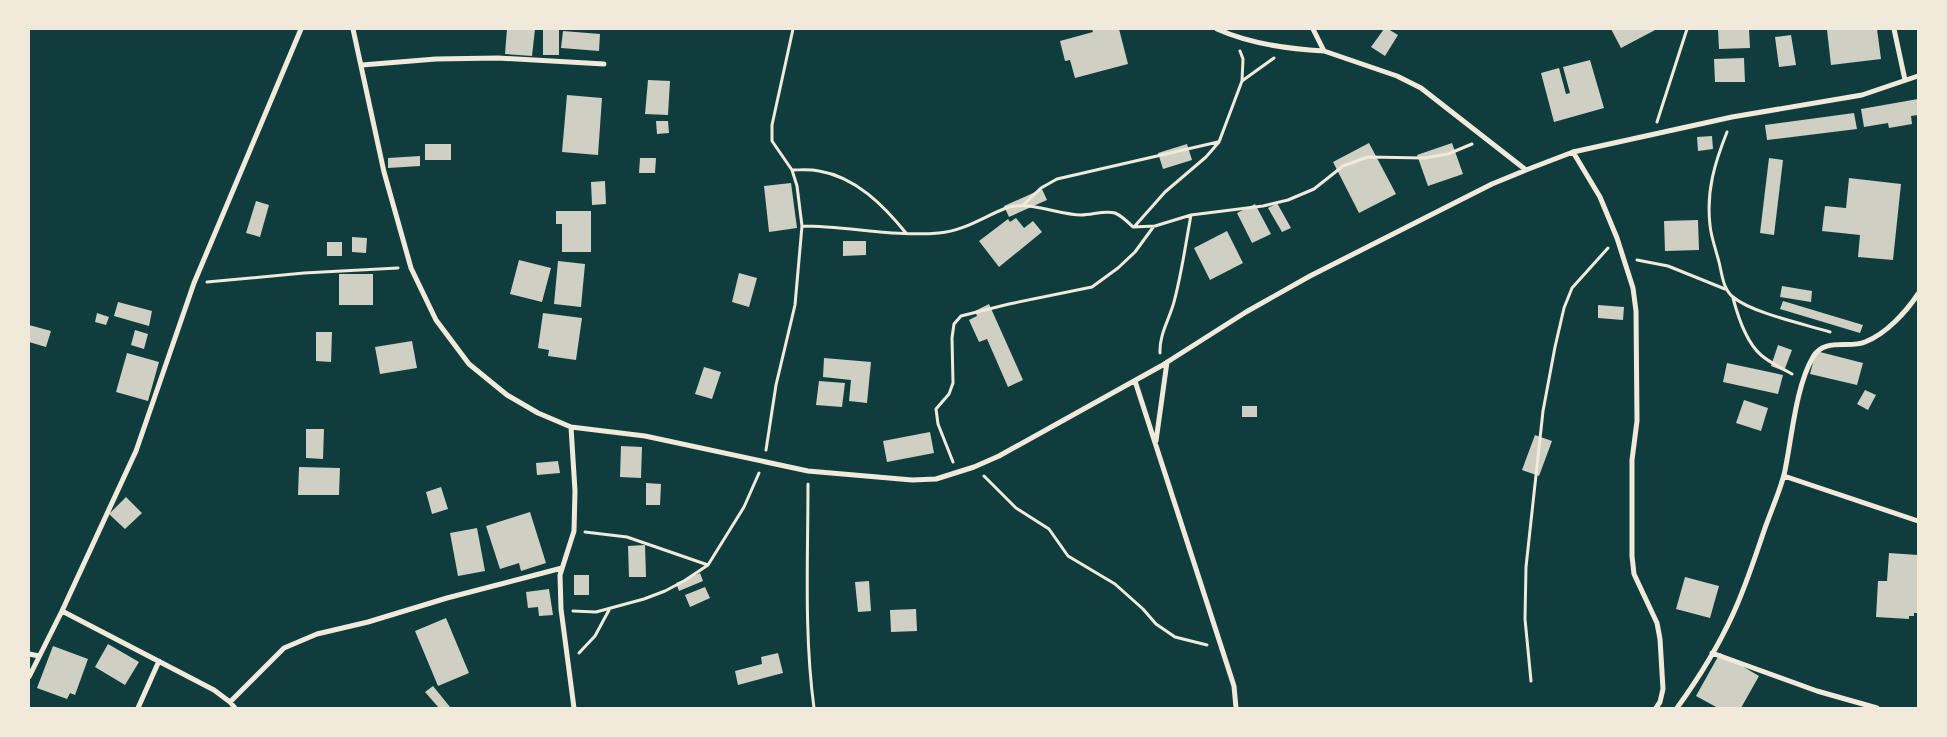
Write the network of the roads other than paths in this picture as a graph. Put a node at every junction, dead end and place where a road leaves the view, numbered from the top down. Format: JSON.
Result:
{"nodes":[{"id":1,"x":301,"y":29,"type":"edge"},
{"id":2,"x":353,"y":29,"type":"edge"},
{"id":3,"x":1217,"y":29,"type":"edge"},
{"id":4,"x":1313,"y":29,"type":"edge"},
{"id":5,"x":1894,"y":29,"type":"edge"},
{"id":6,"x":1324,"y":50,"type":"junction"},
{"id":7,"x":604,"y":64,"type":"dead end"},
{"id":8,"x":362,"y":65,"type":"junction"},
{"id":9,"x":1918,"y":76,"type":"edge"},
{"id":10,"x":1906,"y":80,"type":"junction"},
{"id":11,"x":1573,"y":152,"type":"junction"},
{"id":12,"x":1526,"y":170,"type":"junction"},
{"id":13,"x":1918,"y":294,"type":"edge"},
{"id":14,"x":1167,"y":362,"type":"junction"},
{"id":15,"x":1135,"y":381,"type":"junction"},
{"id":16,"x":571,"y":427,"type":"junction"},
{"id":17,"x":1156,"y":444,"type":"junction"},
{"id":18,"x":1784,"y":476,"type":"junction"},
{"id":19,"x":1918,"y":521,"type":"edge"},
{"id":20,"x":562,"y":568,"type":"junction"},
{"id":21,"x":62,"y":612,"type":"junction"},
{"id":22,"x":1712,"y":653,"type":"junction"},
{"id":23,"x":29,"y":654,"type":"edge"},
{"id":24,"x":39,"y":656,"type":"junction"},
{"id":25,"x":159,"y":661,"type":"junction"},
{"id":26,"x":29,"y":677,"type":"edge"},
{"id":27,"x":230,"y":702,"type":"junction"},
{"id":28,"x":138,"y":708,"type":"edge"},
{"id":29,"x":235,"y":708,"type":"edge"},
{"id":30,"x":574,"y":708,"type":"edge"},
{"id":31,"x":1236,"y":708,"type":"edge"},
{"id":32,"x":1656,"y":708,"type":"edge"},
{"id":33,"x":1677,"y":708,"type":"edge"},
{"id":34,"x":1877,"y":708,"type":"edge"}],
"edges":[{"from":1,"to":21,"type":"street"},
{"from":2,"to":8,"type":"street"},
{"from":3,"to":6,"type":"street"},
{"from":4,"to":6,"type":"street"},
{"from":5,"to":10,"type":"street"},
{"from":6,"to":12,"type":"street"},
{"from":7,"to":8,"type":"street"},
{"from":8,"to":16,"type":"street"},
{"from":9,"to":10,"type":"street"},
{"from":10,"to":11,"type":"street"},
{"from":11,"to":12,"type":"street"},
{"from":11,"to":32,"type":"street"},
{"from":12,"to":14,"type":"street"},
{"from":13,"to":18,"type":"street"},
{"from":14,"to":15,"type":"street"},
{"from":14,"to":17,"type":"street"},
{"from":15,"to":16,"type":"street"},
{"from":15,"to":17,"type":"street"},
{"from":16,"to":20,"type":"street"},
{"from":17,"to":31,"type":"street"},
{"from":18,"to":19,"type":"street"},
{"from":18,"to":22,"type":"street"},
{"from":20,"to":27,"type":"street"},
{"from":20,"to":30,"type":"street"},
{"from":21,"to":24,"type":"street"},
{"from":21,"to":25,"type":"street"},
{"from":22,"to":33,"type":"street"},
{"from":22,"to":34,"type":"street"},
{"from":23,"to":24,"type":"street"},
{"from":24,"to":26,"type":"street"},
{"from":25,"to":27,"type":"street"},
{"from":25,"to":28,"type":"street"},
{"from":27,"to":29,"type":"street"}]}
